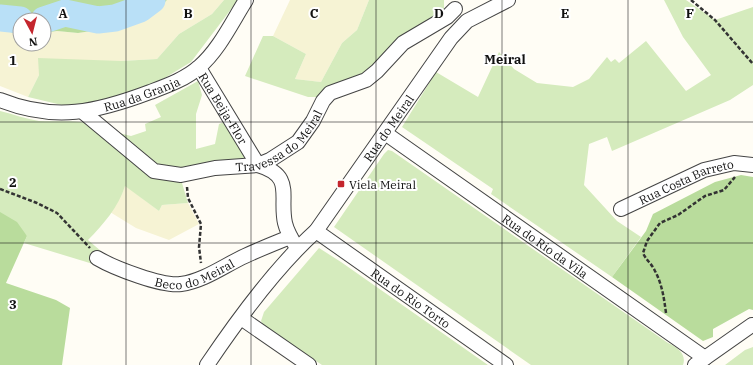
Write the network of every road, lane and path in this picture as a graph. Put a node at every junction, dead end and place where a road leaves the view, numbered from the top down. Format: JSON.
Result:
{"nodes":[{"id":1,"x":246,"y":0,"type":"edge"},
{"id":2,"x":508,"y":0,"type":"edge"},
{"id":3,"x":691,"y":0,"type":"edge"},
{"id":4,"x":456,"y":5,"type":"edge"},
{"id":5,"x":464,"y":23,"type":"junction"},
{"id":6,"x":753,"y":64,"type":"edge"},
{"id":7,"x":199,"y":68,"type":"junction"},
{"id":8,"x":0,"y":100,"type":"edge"},
{"id":9,"x":83,"y":112,"type":"junction"},
{"id":10,"x":385,"y":133,"type":"junction"},
{"id":11,"x":258,"y":165,"type":"junction"},
{"id":12,"x":749,"y":165,"type":"edge"},
{"id":13,"x":0,"y":189,"type":"edge"},
{"id":14,"x":188,"y":198,"type":"dead end"},
{"id":15,"x":621,"y":209,"type":"dead end"},
{"id":16,"x":316,"y":231,"type":"junction"},
{"id":17,"x":294,"y":242,"type":"junction"},
{"id":18,"x":97,"y":258,"type":"joint"},
{"id":19,"x":203,"y":277,"type":"junction"},
{"id":20,"x":241,"y":318,"type":"junction"},
{"id":21,"x":752,"y":325,"type":"dead end"},
{"id":22,"x":664,"y":329,"type":"junction"},
{"id":23,"x":700,"y":362,"type":"edge"},
{"id":24,"x":207,"y":365,"type":"edge"},
{"id":25,"x":309,"y":365,"type":"edge"},
{"id":26,"x":506,"y":365,"type":"edge"}],
"edges":[{"from":1,"to":7,"type":"street","name":"Rua da Granja"},
{"from":2,"to":5,"type":"street","name":"Rua do Meiral"},
{"from":3,"to":6,"type":"path"},
{"from":4,"to":5,"type":"street","name":"Travessa do Meiral"},
{"from":4,"to":11,"type":"street","name":"Travessa do Meiral"},
{"from":5,"to":10,"type":"street","name":"Rua do Meiral"},
{"from":7,"to":9,"type":"street","name":"Rua da Granja"},
{"from":7,"to":11,"type":"street","name":"Rua Beija-Flor"},
{"from":8,"to":9,"type":"street","name":"Rua da Granja"},
{"from":9,"to":11,"type":"street","name":"Travessa do Meiral"},
{"from":10,"to":16,"type":"street","name":"Rua do Meiral"},
{"from":10,"to":22,"type":"street","name":"Rua do Rio da Vila"},
{"from":11,"to":17,"type":"street","name":"Rua Beija-Flor"},
{"from":12,"to":15,"type":"street","name":"Rua Costa Barreto"},
{"from":12,"to":22,"type":"path"},
{"from":13,"to":18,"type":"path"},
{"from":14,"to":19,"type":"path"},
{"from":16,"to":17,"type":"street","name":"Rua do Meiral"},
{"from":16,"to":26,"type":"street","name":"Rua do Rio Torto"},
{"from":17,"to":19,"type":"street","name":"Beco do Meiral"},
{"from":17,"to":20,"type":"street","name":"Rua do Meiral"},
{"from":18,"to":19,"type":"street","name":"Beco do Meiral"},
{"from":20,"to":24,"type":"street","name":"Rua do Meiral"},
{"from":20,"to":25,"type":"street"},
{"from":21,"to":23,"type":"street"},
{"from":22,"to":23,"type":"street","name":"Rua do Rio da Vila"}]}
